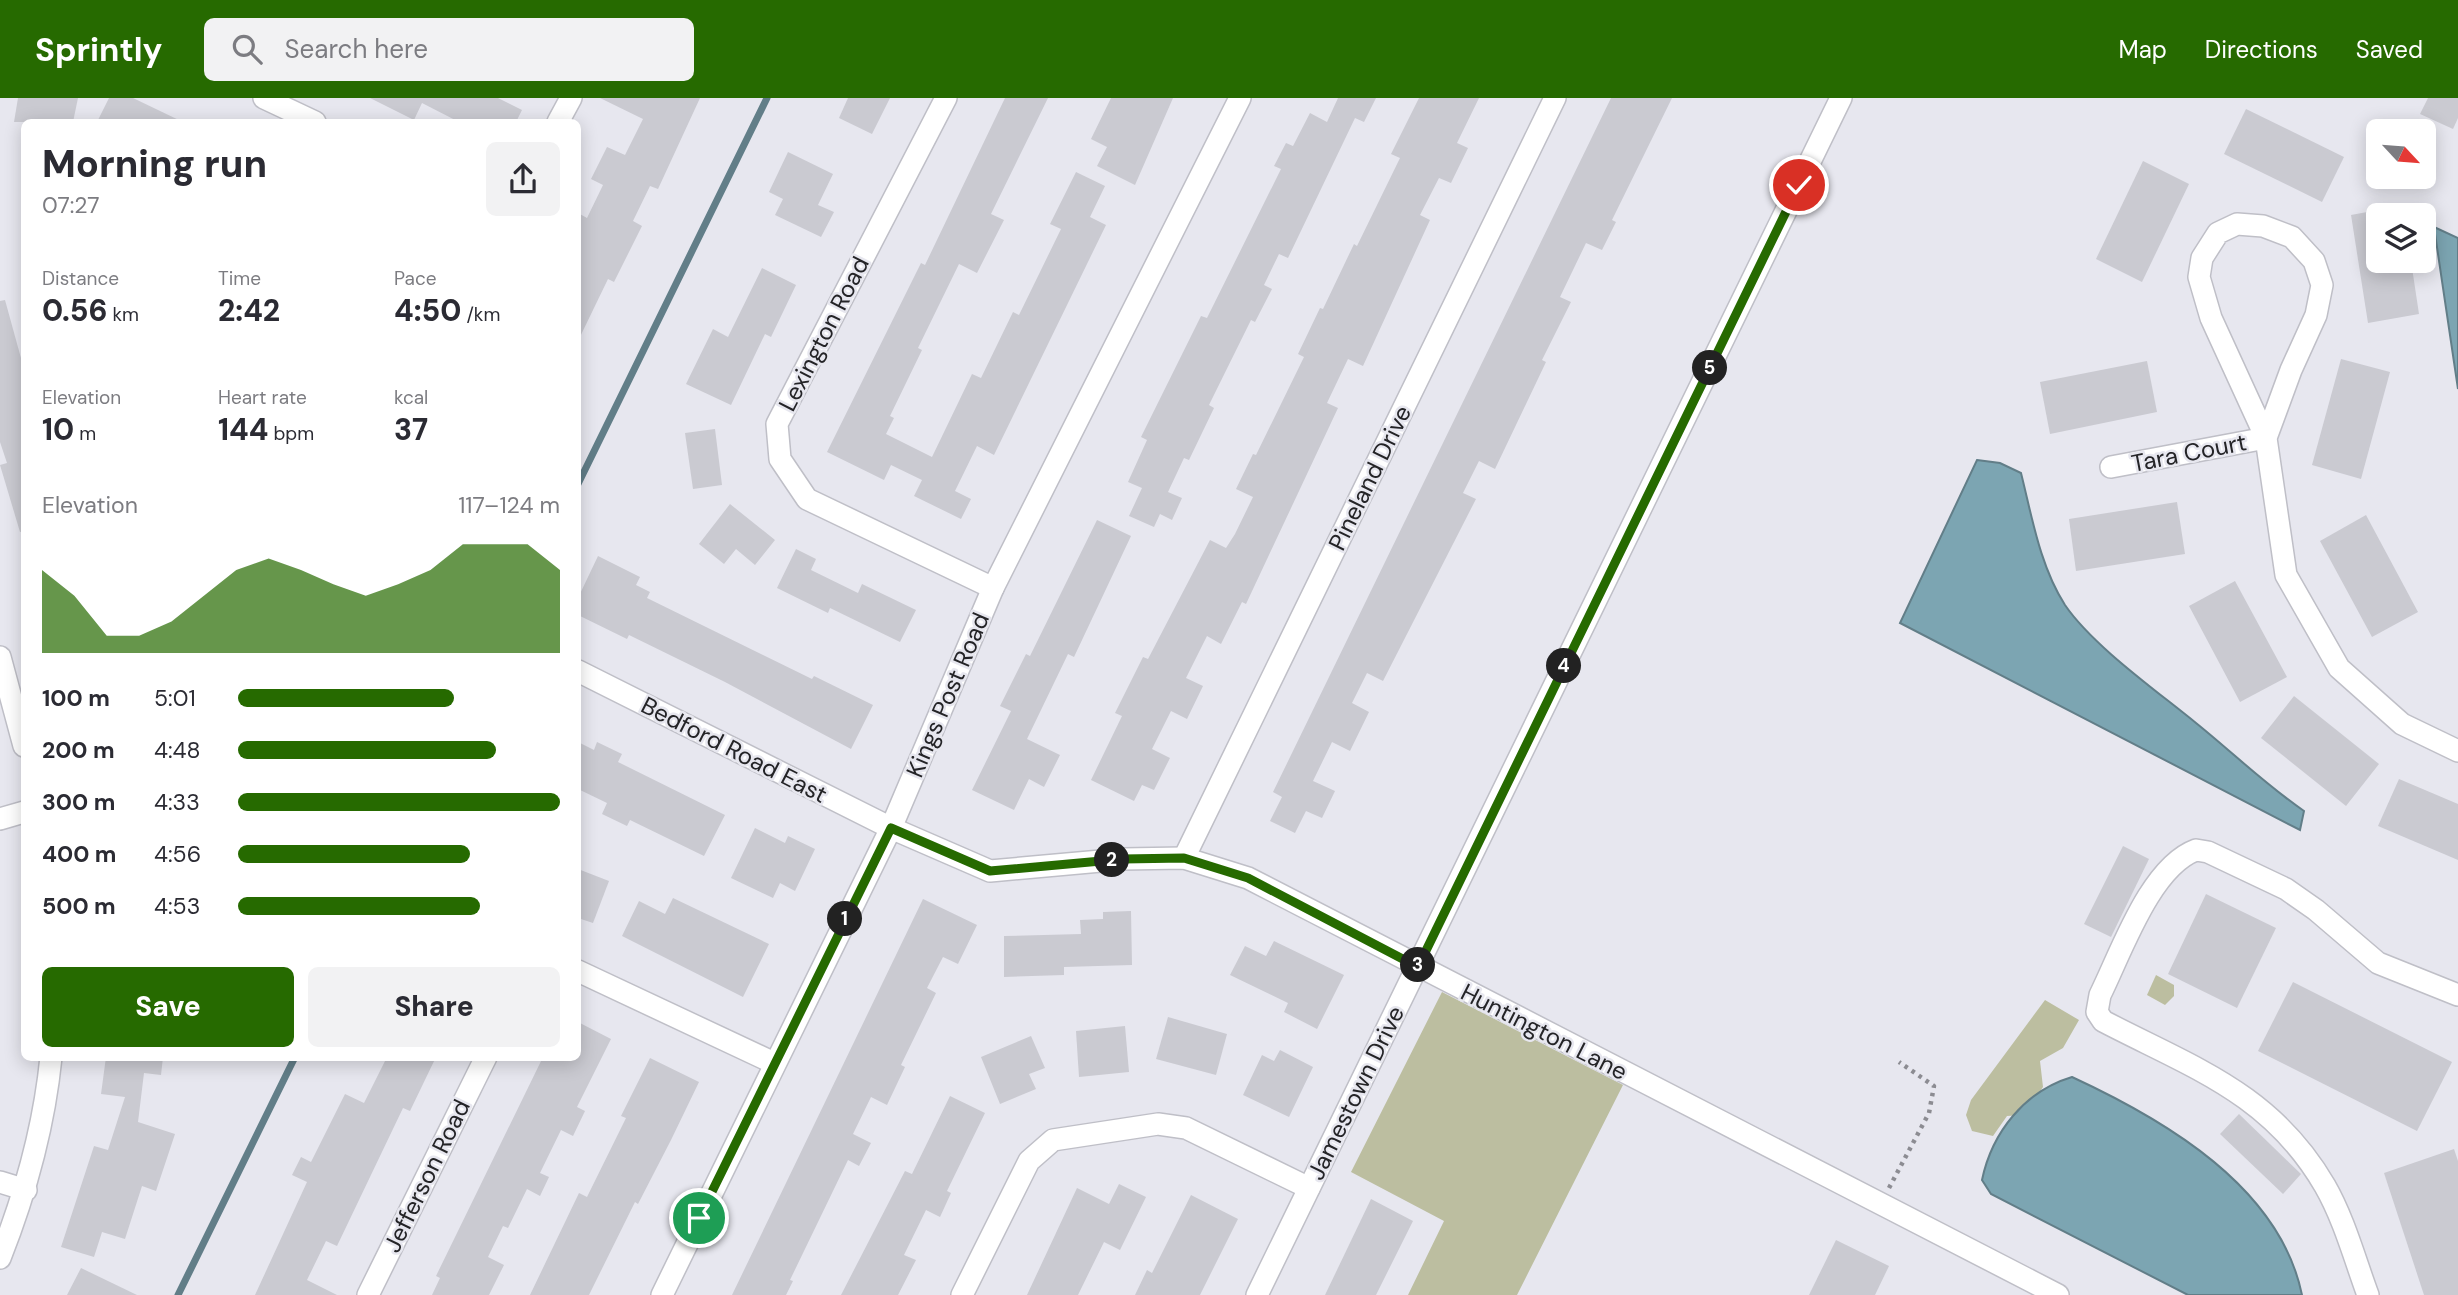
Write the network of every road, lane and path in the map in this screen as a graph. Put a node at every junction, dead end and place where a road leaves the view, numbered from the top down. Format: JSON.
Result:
{"nodes":[{"id":1,"x":264,"y":98,"type":"edge"},
{"id":2,"x":571,"y":98,"type":"edge"},
{"id":3,"x":946,"y":98,"type":"edge"},
{"id":4,"x":1240,"y":98,"type":"edge"},
{"id":5,"x":1555,"y":98,"type":"edge"},
{"id":6,"x":1841,"y":98,"type":"edge"},
{"id":7,"x":309,"y":119,"type":"edge"},
{"id":8,"x":560,"y":119,"type":"edge"},
{"id":9,"x":2266,"y":438,"type":"junction"},
{"id":10,"x":2112,"y":467,"type":"dead end"},
{"id":11,"x":993,"y":589,"type":"junction"},
{"id":12,"x":0,"y":657,"type":"edge"},
{"id":13,"x":581,"y":673,"type":"edge"},
{"id":14,"x":21,"y":735,"type":"edge"},
{"id":15,"x":2458,"y":751,"type":"edge"},
{"id":16,"x":21,"y":813,"type":"edge"},
{"id":17,"x":0,"y":819,"type":"edge"},
{"id":18,"x":891,"y":828,"type":"junction"},
{"id":19,"x":1184,"y":858,"type":"junction"},
{"id":20,"x":1418,"y":967,"type":"junction"},
{"id":21,"x":581,"y":972,"type":"edge"},
{"id":22,"x":2458,"y":995,"type":"edge"},
{"id":23,"x":51,"y":1061,"type":"edge"},
{"id":24,"x":483,"y":1061,"type":"edge"},
{"id":25,"x":1899,"y":1062,"type":"dead end"},
{"id":26,"x":774,"y":1063,"type":"junction"},
{"id":27,"x":0,"y":1182,"type":"edge"},
{"id":28,"x":1309,"y":1188,"type":"junction"},
{"id":29,"x":26,"y":1190,"type":"junction"},
{"id":30,"x":1880,"y":1204,"type":"junction"},
{"id":31,"x":0,"y":1258,"type":"edge"},
{"id":32,"x":2053,"y":1294,"type":"edge"},
{"id":33,"x":368,"y":1295,"type":"edge"},
{"id":34,"x":662,"y":1295,"type":"edge"},
{"id":35,"x":962,"y":1295,"type":"edge"},
{"id":36,"x":1257,"y":1295,"type":"edge"},
{"id":37,"x":2368,"y":1295,"type":"edge"}],
"edges":[{"from":1,"to":7,"type":"street"},
{"from":2,"to":8,"type":"street"},
{"from":3,"to":11,"type":"street","name":"Lexington Road"},
{"from":4,"to":11,"type":"street","name":"Kings Post Road"},
{"from":5,"to":19,"type":"street","name":"Pineland Drive"},
{"from":6,"to":20,"type":"street","name":"Jamestown Drive"},
{"from":9,"to":9,"type":"street"},
{"from":9,"to":10,"type":"street","name":"Tara Court"},
{"from":9,"to":15,"type":"street"},
{"from":11,"to":18,"type":"street","name":"Kings Post Road"},
{"from":12,"to":14,"type":"street"},
{"from":13,"to":18,"type":"street","name":"Bedford Road East"},
{"from":16,"to":17,"type":"street"},
{"from":18,"to":19,"type":"street","name":"Huntington Lane"},
{"from":18,"to":26,"type":"street","name":"Kings Post Road"},
{"from":19,"to":20,"type":"street","name":"Huntington Lane"},
{"from":20,"to":28,"type":"street","name":"Jamestown Drive"},
{"from":20,"to":30,"type":"street","name":"Huntington Lane"},
{"from":21,"to":26,"type":"street"},
{"from":22,"to":37,"type":"street"},
{"from":23,"to":29,"type":"street"},
{"from":24,"to":33,"type":"street","name":"Jefferson Road"},
{"from":25,"to":30,"type":"path"},
{"from":26,"to":34,"type":"street","name":"Kings Post Road"},
{"from":27,"to":29,"type":"street"},
{"from":28,"to":35,"type":"street"},
{"from":28,"to":36,"type":"street","name":"Jamestown Drive"},
{"from":29,"to":31,"type":"street"},
{"from":30,"to":32,"type":"street","name":"Huntington Lane"}]}
